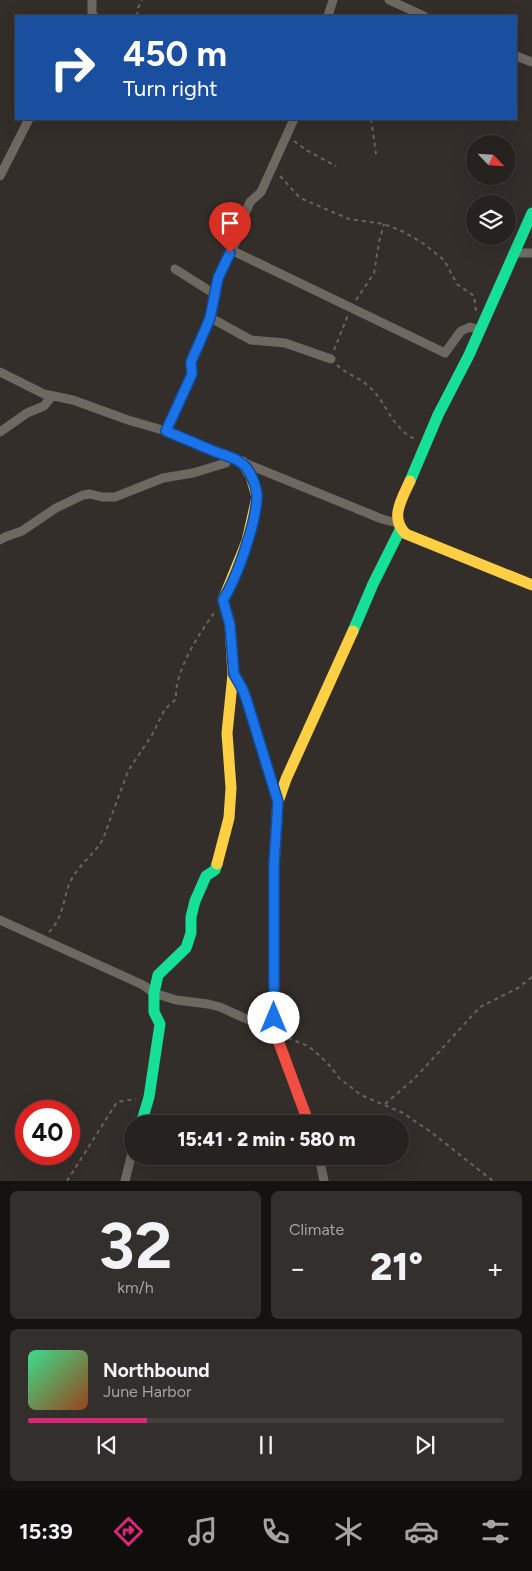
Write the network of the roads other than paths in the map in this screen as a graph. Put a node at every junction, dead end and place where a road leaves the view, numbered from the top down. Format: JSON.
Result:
{"nodes":[{"id":1,"x":92,"y":0,"type":"edge"},
{"id":2,"x":333,"y":0,"type":"edge"},
{"id":3,"x":389,"y":0,"type":"edge"},
{"id":4,"x":92,"y":15,"type":"edge"},
{"id":5,"x":328,"y":15,"type":"edge"},
{"id":6,"x":422,"y":15,"type":"edge"},
{"id":7,"x":517,"y":56,"type":"edge"},
{"id":8,"x":532,"y":62,"type":"edge"},
{"id":9,"x":28,"y":120,"type":"edge"},
{"id":10,"x":294,"y":120,"type":"edge"},
{"id":11,"x":0,"y":176,"type":"edge"},
{"id":12,"x":532,"y":213,"type":"edge"},
{"id":13,"x":231,"y":250,"type":"junction"},
{"id":14,"x":513,"y":253,"type":"junction"},
{"id":15,"x":532,"y":253,"type":"edge"},
{"id":16,"x":175,"y":269,"type":"dead end"},
{"id":17,"x":216,"y":294,"type":"junction"},
{"id":18,"x":210,"y":318,"type":"junction"},
{"id":19,"x":475,"y":328,"type":"junction"},
{"id":20,"x":331,"y":359,"type":"road end"},
{"id":21,"x":0,"y":372,"type":"edge"},
{"id":22,"x":52,"y":396,"type":"junction"},
{"id":23,"x":166,"y":431,"type":"junction"},
{"id":24,"x":0,"y":432,"type":"edge"},
{"id":25,"x":242,"y":462,"type":"junction"},
{"id":26,"x":226,"y":463,"type":"dead end"},
{"id":27,"x":399,"y":526,"type":"junction"},
{"id":28,"x":0,"y":540,"type":"edge"},
{"id":29,"x":532,"y":585,"type":"edge"},
{"id":30,"x":234,"y":674,"type":"junction"},
{"id":31,"x":278,"y":802,"type":"junction"},
{"id":32,"x":0,"y":920,"type":"edge"},
{"id":33,"x":154,"y":993,"type":"junction"},
{"id":34,"x":275,"y":1032,"type":"junction"},
{"id":35,"x":143,"y":1115,"type":"edge"},
{"id":36,"x":306,"y":1115,"type":"edge"},
{"id":37,"x":129,"y":1165,"type":"edge"},
{"id":38,"x":321,"y":1165,"type":"edge"},
{"id":39,"x":124,"y":1181,"type":"edge"},
{"id":40,"x":324,"y":1181,"type":"edge"}],
"edges":[{"from":1,"to":4,"type":"street"},
{"from":2,"to":5,"type":"street"},
{"from":3,"to":6,"type":"street"},
{"from":7,"to":8,"type":"street"},
{"from":9,"to":11,"type":"street"},
{"from":10,"to":13,"type":"street"},
{"from":12,"to":14,"type":"street"},
{"from":13,"to":17,"type":"street"},
{"from":13,"to":19,"type":"street"},
{"from":14,"to":15,"type":"street"},
{"from":14,"to":19,"type":"street"},
{"from":16,"to":17,"type":"street"},
{"from":17,"to":18,"type":"street"},
{"from":18,"to":20,"type":"street"},
{"from":18,"to":23,"type":"street"},
{"from":19,"to":27,"type":"street"},
{"from":21,"to":22,"type":"street"},
{"from":22,"to":23,"type":"street"},
{"from":22,"to":24,"type":"street"},
{"from":23,"to":25,"type":"street"},
{"from":25,"to":27,"type":"street"},
{"from":25,"to":30,"type":"street"},
{"from":26,"to":28,"type":"street"},
{"from":27,"to":29,"type":"street"},
{"from":27,"to":31,"type":"street"},
{"from":30,"to":31,"type":"street"},
{"from":30,"to":33,"type":"street"},
{"from":31,"to":34,"type":"street"},
{"from":32,"to":33,"type":"street"},
{"from":33,"to":34,"type":"street"},
{"from":33,"to":35,"type":"street"},
{"from":34,"to":36,"type":"street"},
{"from":37,"to":39,"type":"street"},
{"from":38,"to":40,"type":"street"}]}
